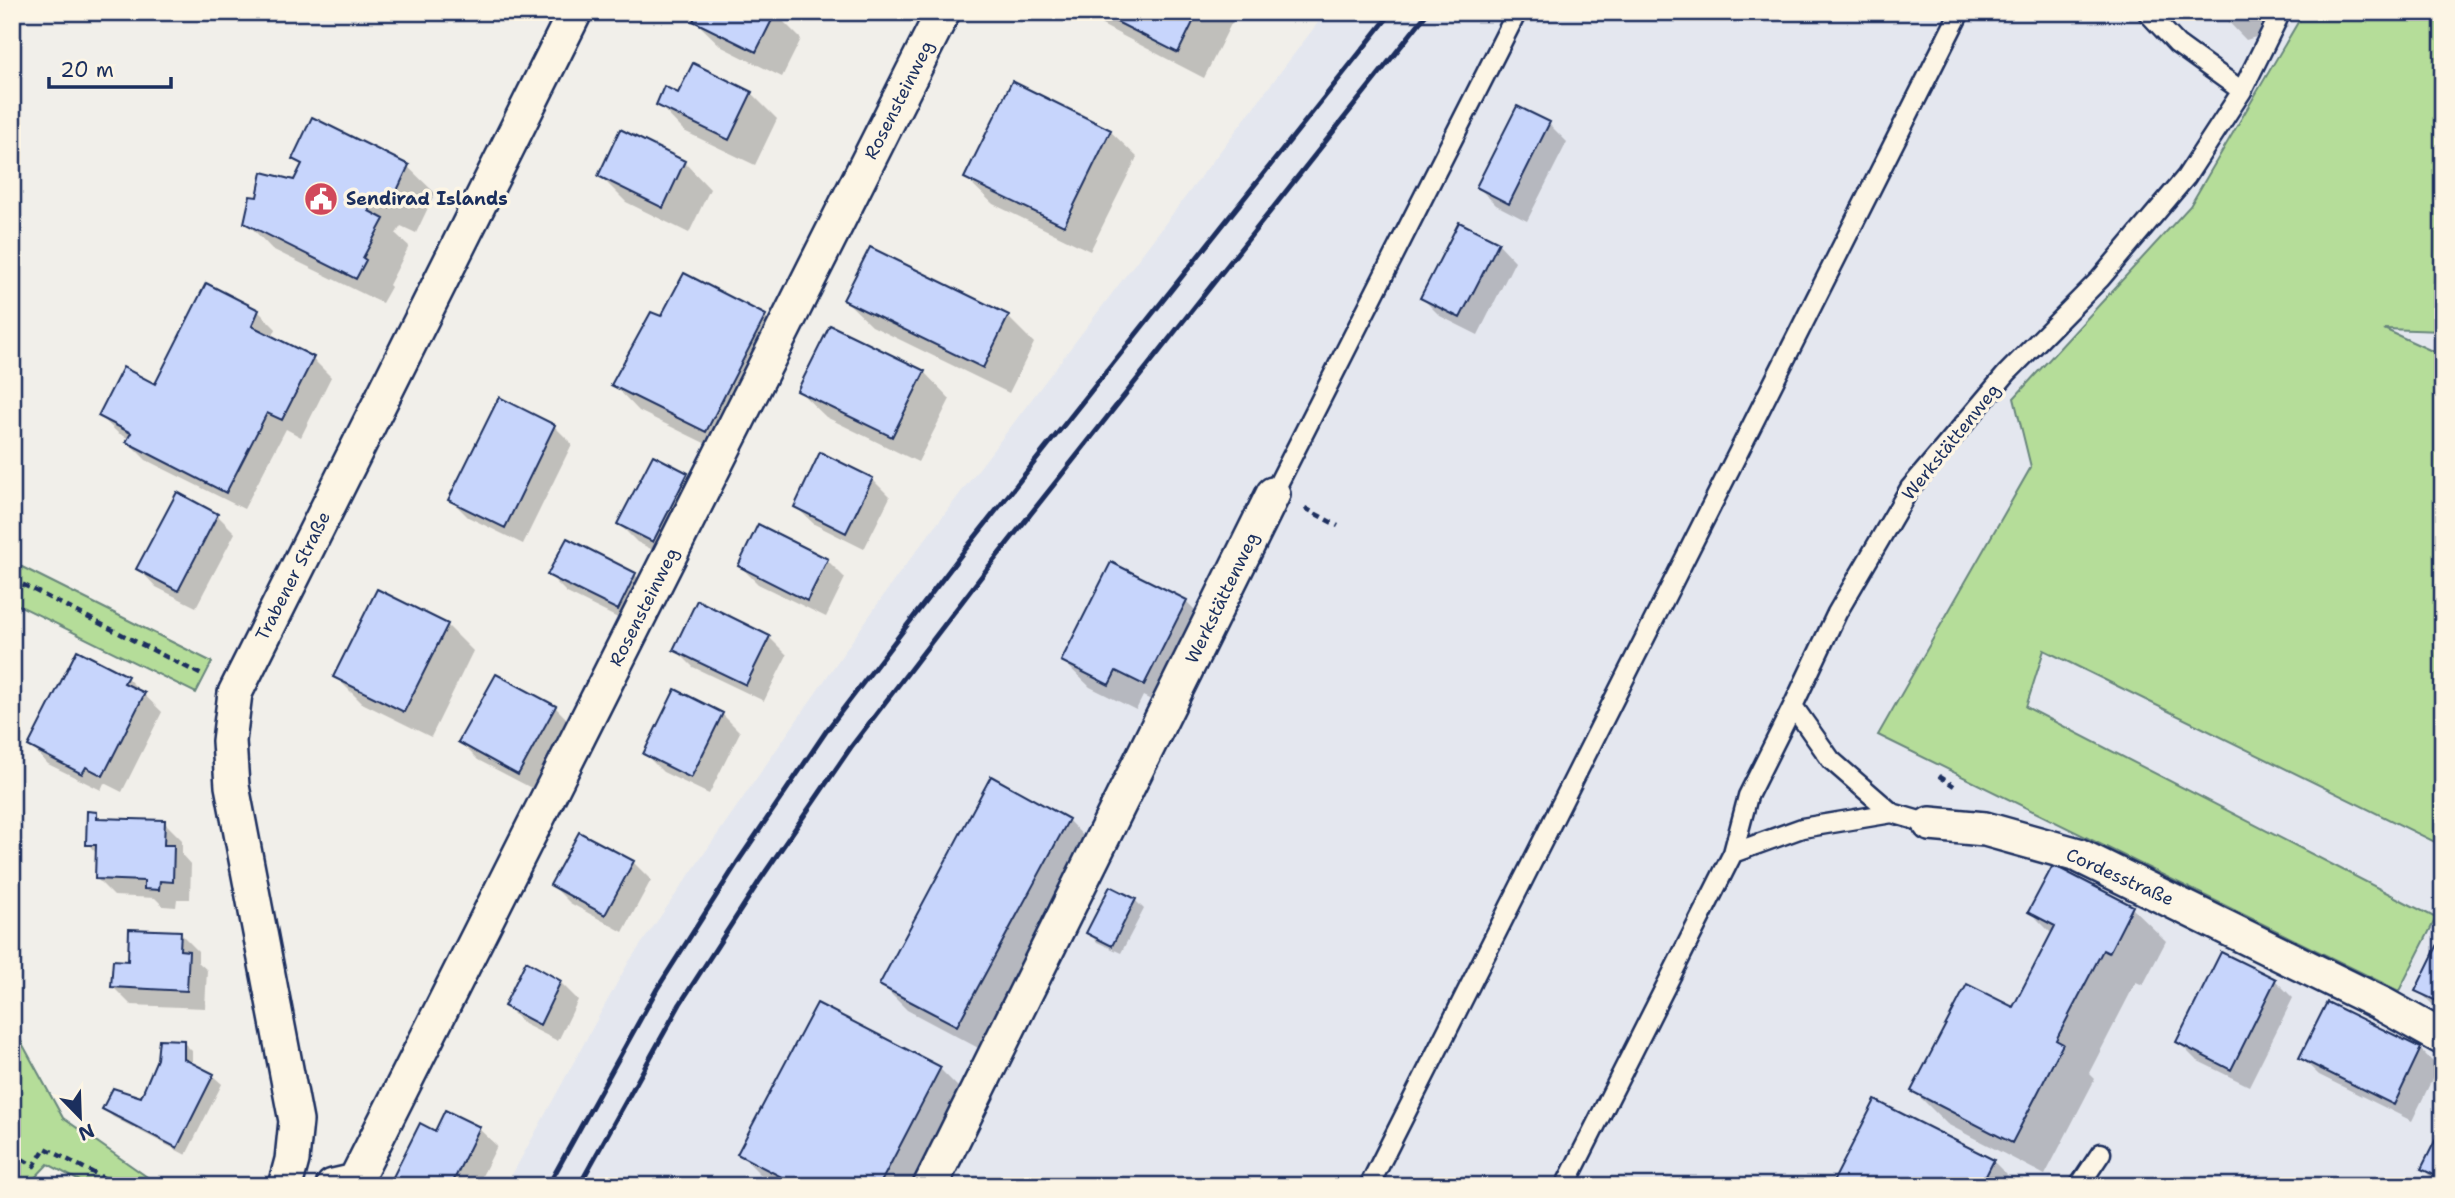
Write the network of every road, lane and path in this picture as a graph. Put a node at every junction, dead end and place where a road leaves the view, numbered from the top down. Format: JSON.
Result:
{"nodes":[{"id":1,"x":575,"y":12,"type":"edge"},
{"id":2,"x":943,"y":12,"type":"edge"},
{"id":3,"x":1517,"y":12,"type":"edge"},
{"id":4,"x":1960,"y":12,"type":"edge"},
{"id":5,"x":2147,"y":12,"type":"edge"},
{"id":6,"x":2281,"y":12,"type":"edge"},
{"id":7,"x":2242,"y":91,"type":"junction"},
{"id":8,"x":1286,"y":499,"type":"junction"},
{"id":9,"x":1338,"y":526,"type":"dead end"},
{"id":10,"x":12,"y":579,"type":"edge"},
{"id":11,"x":211,"y":680,"type":"dead end"},
{"id":12,"x":1793,"y":706,"type":"junction"},
{"id":13,"x":1892,"y":813,"type":"junction"},
{"id":14,"x":1930,"y":824,"type":"joint"},
{"id":15,"x":1733,"y":853,"type":"junction"},
{"id":16,"x":2443,"y":1038,"type":"edge"},
{"id":17,"x":12,"y":1153,"type":"edge"},
{"id":18,"x":2101,"y":1153,"type":"dead end"},
{"id":19,"x":119,"y":1186,"type":"edge"},
{"id":20,"x":285,"y":1186,"type":"edge"},
{"id":21,"x":333,"y":1186,"type":"edge"},
{"id":22,"x":930,"y":1186,"type":"edge"},
{"id":23,"x":1369,"y":1186,"type":"edge"},
{"id":24,"x":1565,"y":1186,"type":"edge"},
{"id":25,"x":2079,"y":1186,"type":"edge"}],
"edges":[{"from":1,"to":20,"type":"street","name":"Trabener Straße"},
{"from":2,"to":21,"type":"street","name":"Rosensteinweg"},
{"from":3,"to":8,"type":"lane","name":"Werkstättenweg"},
{"from":4,"to":23,"type":"lane"},
{"from":5,"to":7,"type":"lane"},
{"from":6,"to":7,"type":"lane","name":"Werkstättenweg"},
{"from":7,"to":12,"type":"lane","name":"Werkstättenweg"},
{"from":8,"to":9,"type":"path"},
{"from":8,"to":22,"type":"street","name":"Werkstättenweg"},
{"from":10,"to":11,"type":"path"},
{"from":12,"to":13,"type":"lane"},
{"from":12,"to":15,"type":"lane"},
{"from":13,"to":14,"type":"lane","name":"Cordesstraße"},
{"from":13,"to":15,"type":"lane","name":"Cordesstraße"},
{"from":14,"to":16,"type":"street","name":"Cordesstraße"},
{"from":15,"to":24,"type":"lane"},
{"from":17,"to":19,"type":"path"},
{"from":18,"to":25,"type":"lane"}]}
